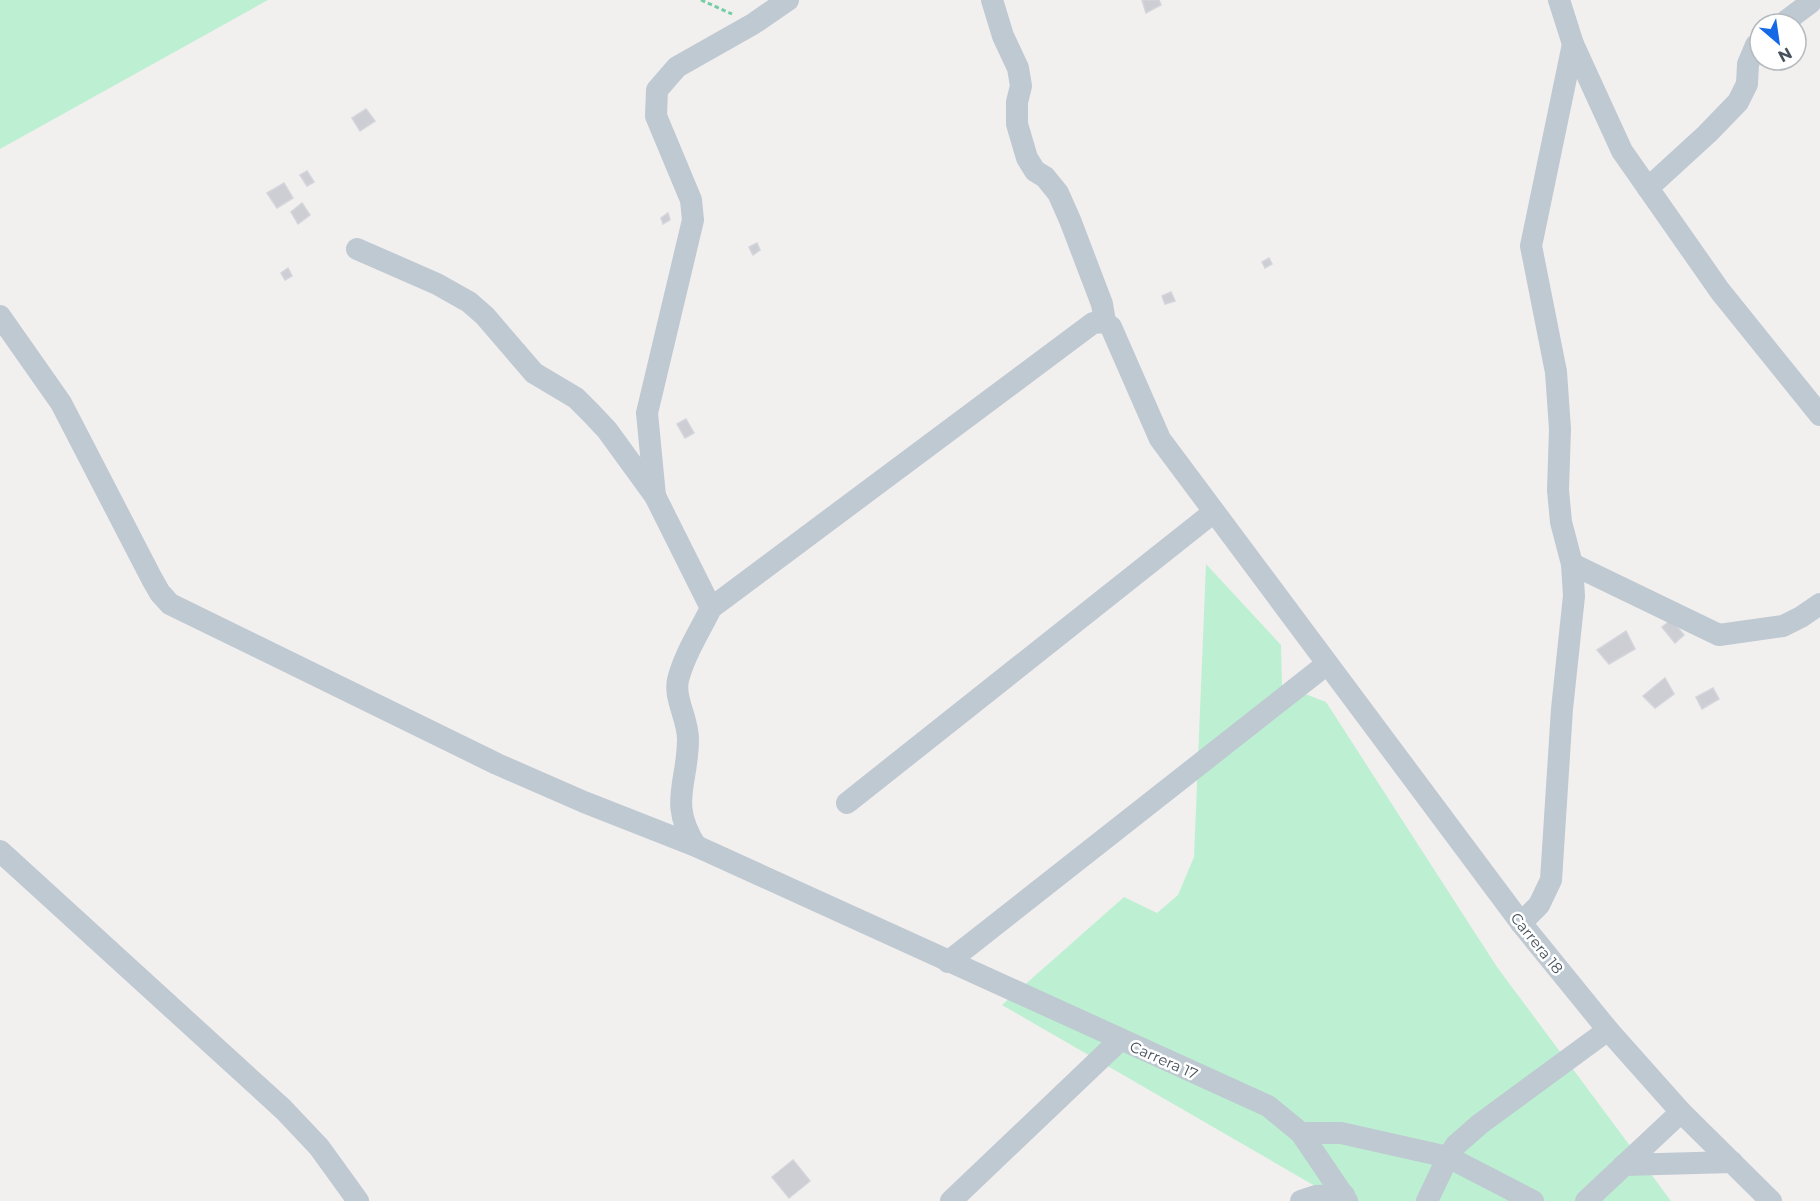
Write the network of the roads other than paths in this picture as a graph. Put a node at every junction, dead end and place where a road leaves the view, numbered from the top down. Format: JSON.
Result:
{"nodes":[{"id":1,"x":788,"y":0,"type":"edge"},
{"id":2,"x":992,"y":0,"type":"edge"},
{"id":3,"x":1560,"y":0,"type":"edge"},
{"id":4,"x":1810,"y":3,"type":"dead end"},
{"id":5,"x":1798,"y":12,"type":"edge"},
{"id":6,"x":1573,"y":44,"type":"junction"},
{"id":7,"x":1748,"y":64,"type":"edge"},
{"id":8,"x":1648,"y":188,"type":"junction"},
{"id":9,"x":357,"y":249,"type":"dead end"},
{"id":10,"x":0,"y":316,"type":"edge"},
{"id":11,"x":1105,"y":322,"type":"junction"},
{"id":12,"x":1820,"y":415,"type":"edge"},
{"id":13,"x":655,"y":496,"type":"junction"},
{"id":14,"x":1214,"y":512,"type":"junction"},
{"id":15,"x":1572,"y":564,"type":"junction"},
{"id":16,"x":1820,"y":604,"type":"edge"},
{"id":17,"x":711,"y":608,"type":"junction"},
{"id":18,"x":1327,"y":664,"type":"junction"},
{"id":19,"x":846,"y":802,"type":"dead end"},
{"id":20,"x":696,"y":846,"type":"junction"},
{"id":21,"x":0,"y":851,"type":"edge"},
{"id":22,"x":1521,"y":923,"type":"junction"},
{"id":23,"x":948,"y":962,"type":"junction"},
{"id":24,"x":1608,"y":1030,"type":"junction"},
{"id":25,"x":1119,"y":1040,"type":"junction"},
{"id":26,"x":1681,"y":1112,"type":"junction"},
{"id":27,"x":1301,"y":1133,"type":"junction"},
{"id":28,"x":1448,"y":1157,"type":"junction"},
{"id":29,"x":1732,"y":1162,"type":"junction"},
{"id":30,"x":1624,"y":1165,"type":"junction"},
{"id":31,"x":1346,"y":1198,"type":"edge"},
{"id":32,"x":358,"y":1201,"type":"edge"},
{"id":33,"x":951,"y":1201,"type":"edge"},
{"id":34,"x":1301,"y":1201,"type":"edge"},
{"id":35,"x":1427,"y":1201,"type":"edge"},
{"id":36,"x":1533,"y":1201,"type":"edge"},
{"id":37,"x":1586,"y":1201,"type":"edge"},
{"id":38,"x":1771,"y":1201,"type":"edge"}],
"edges":[{"from":1,"to":13,"type":"street"},
{"from":2,"to":11,"type":"street","name":"Carrera 18"},
{"from":3,"to":6,"type":"street"},
{"from":4,"to":5,"type":"street"},
{"from":6,"to":8,"type":"street"},
{"from":6,"to":15,"type":"street"},
{"from":7,"to":8,"type":"street"},
{"from":8,"to":12,"type":"street"},
{"from":9,"to":13,"type":"street"},
{"from":10,"to":20,"type":"street","name":"Carrera 17"},
{"from":11,"to":14,"type":"street","name":"Carrera 18"},
{"from":11,"to":17,"type":"street"},
{"from":13,"to":17,"type":"street"},
{"from":14,"to":18,"type":"street","name":"Carrera 18"},
{"from":14,"to":19,"type":"street"},
{"from":15,"to":16,"type":"street"},
{"from":15,"to":22,"type":"street"},
{"from":17,"to":20,"type":"street"},
{"from":18,"to":22,"type":"street","name":"Carrera 18"},
{"from":18,"to":23,"type":"street"},
{"from":20,"to":23,"type":"street","name":"Carrera 17"},
{"from":21,"to":32,"type":"street"},
{"from":22,"to":24,"type":"street","name":"Carrera 18"},
{"from":23,"to":25,"type":"street","name":"Carrera 17"},
{"from":24,"to":26,"type":"street","name":"Carrera 18"},
{"from":24,"to":28,"type":"street"},
{"from":25,"to":27,"type":"street","name":"Carrera 17"},
{"from":25,"to":33,"type":"street"},
{"from":26,"to":29,"type":"street","name":"Carrera 18"},
{"from":26,"to":30,"type":"street"},
{"from":27,"to":28,"type":"street"},
{"from":27,"to":31,"type":"street","name":"Carrera 17"},
{"from":28,"to":35,"type":"street"},
{"from":28,"to":36,"type":"street"},
{"from":29,"to":30,"type":"street"},
{"from":29,"to":38,"type":"street","name":"Carrera 18"},
{"from":30,"to":37,"type":"street"},
{"from":31,"to":34,"type":"street"}]}
